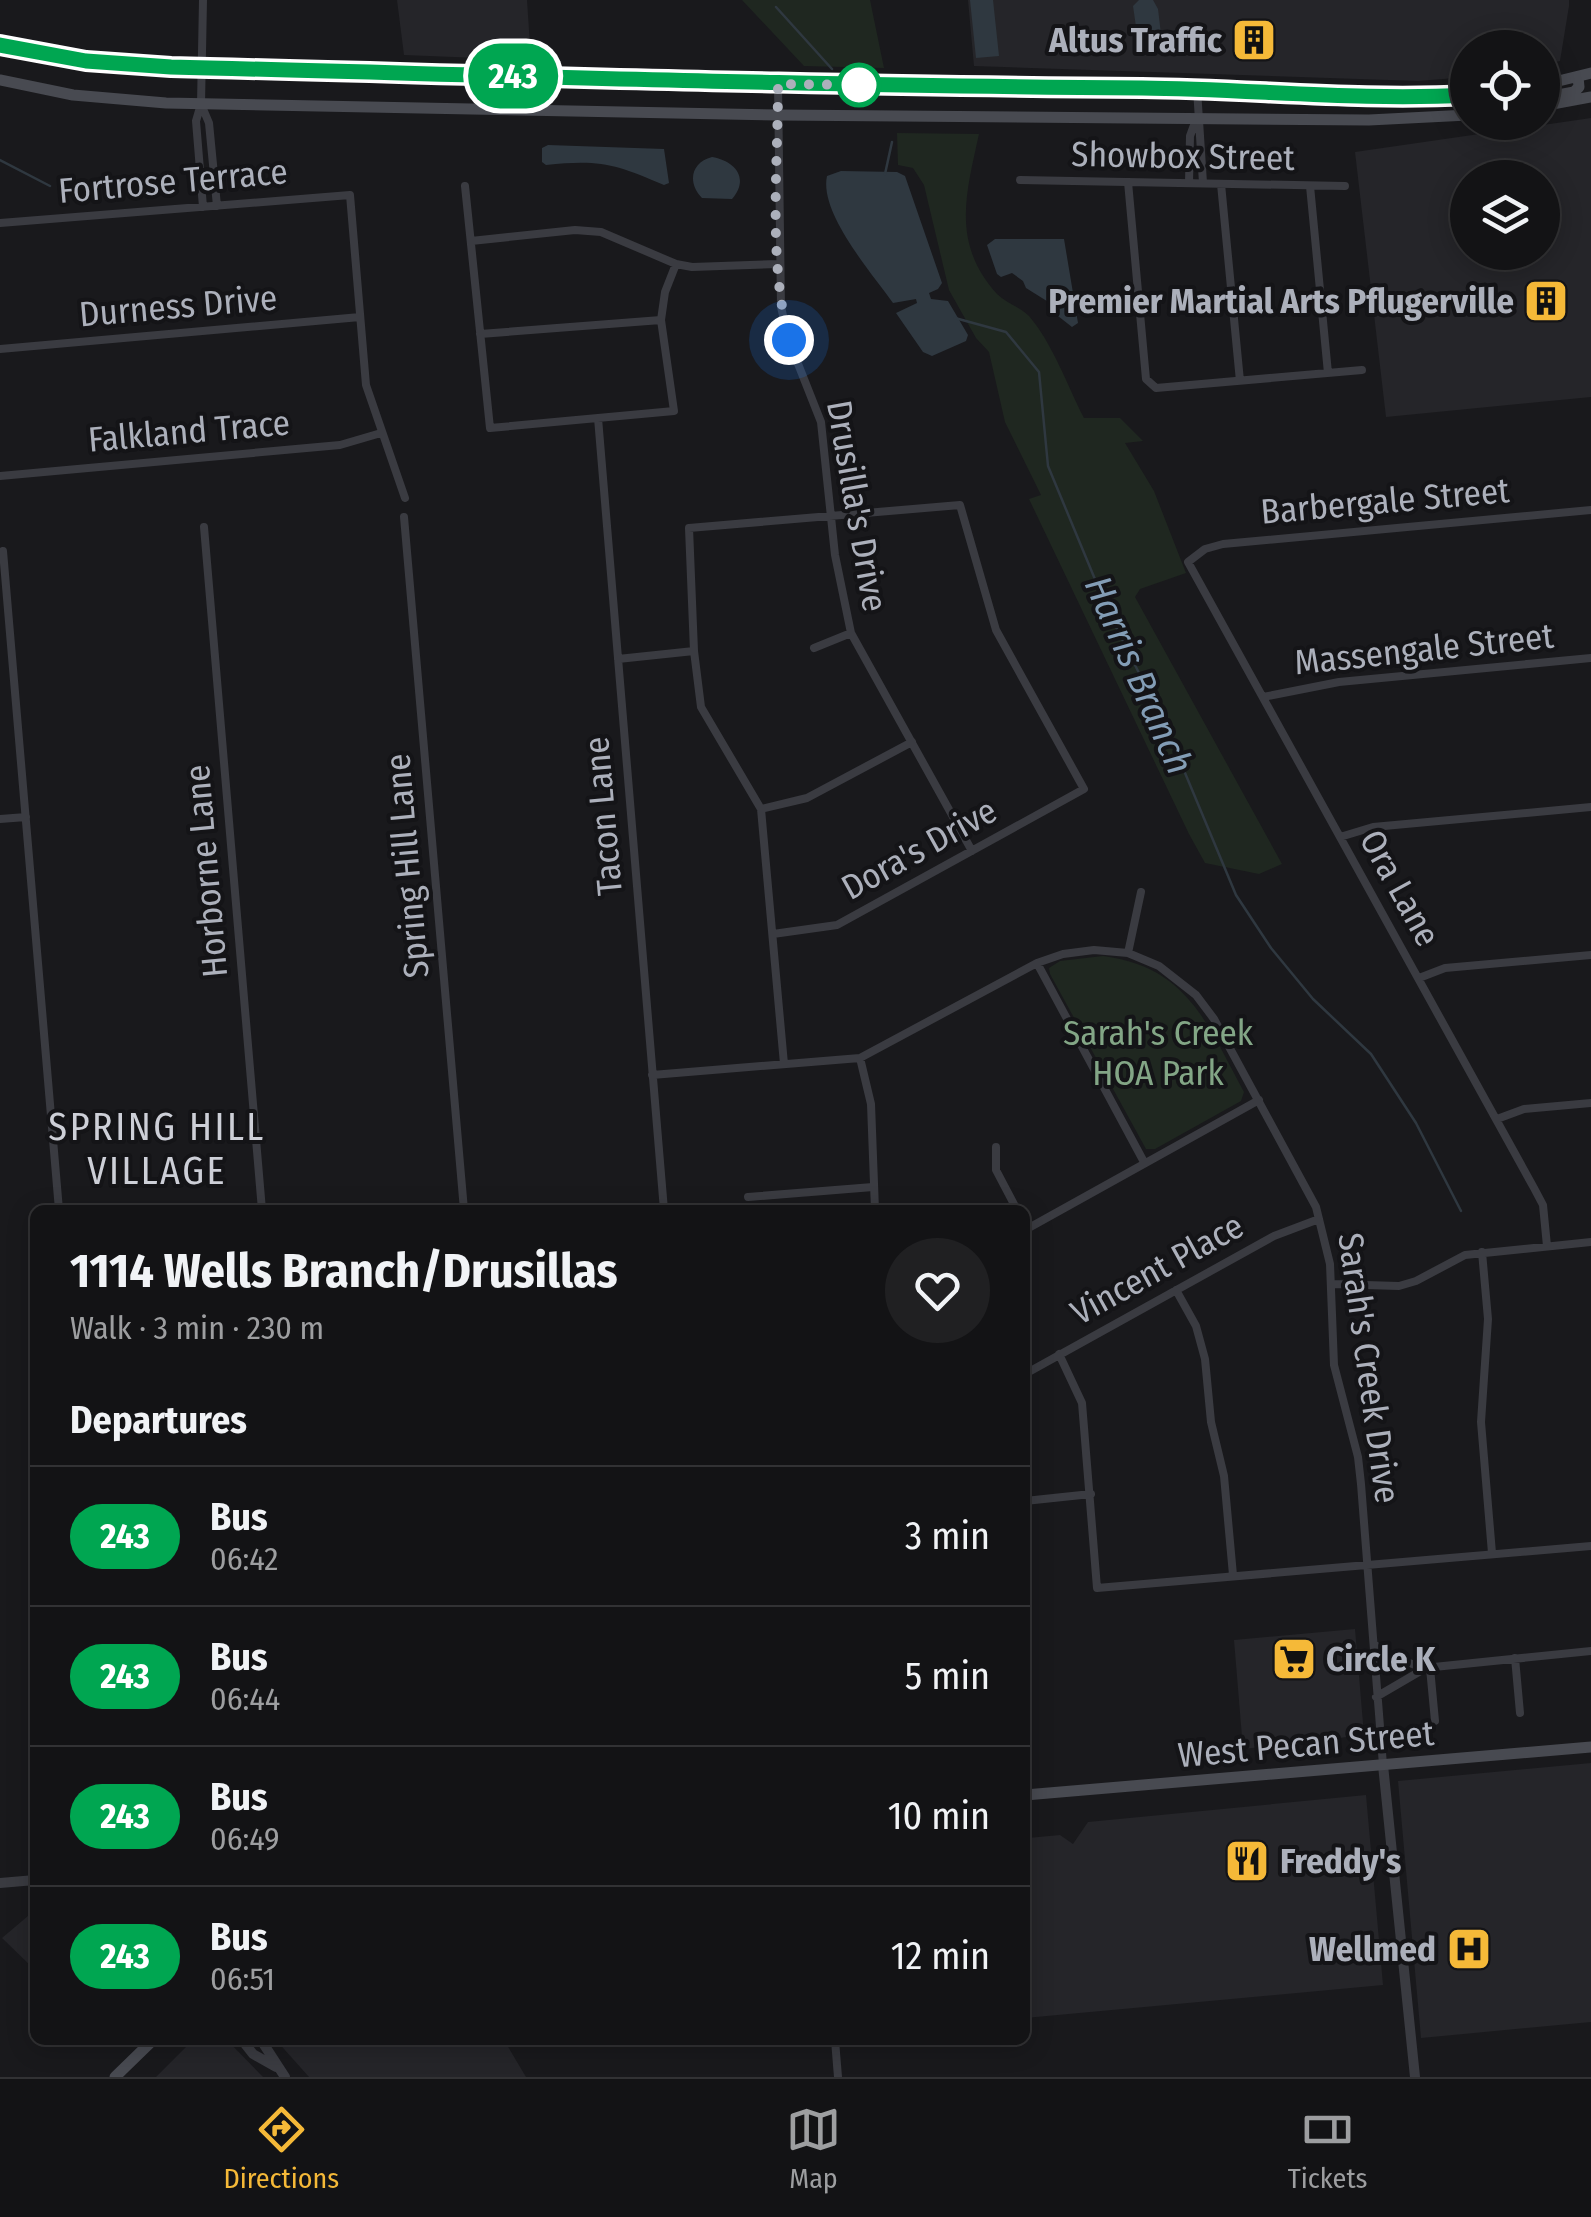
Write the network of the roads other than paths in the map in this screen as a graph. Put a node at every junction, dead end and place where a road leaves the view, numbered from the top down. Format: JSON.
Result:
{"nodes":[{"id":1,"x":203,"y":0,"type":"edge"},
{"id":2,"x":0,"y":44,"type":"edge"},
{"id":3,"x":201,"y":68,"type":"junction"},
{"id":4,"x":483,"y":75,"type":"junction"},
{"id":5,"x":1585,"y":75,"type":"edge"},
{"id":6,"x":0,"y":80,"type":"edge"},
{"id":7,"x":1560,"y":80,"type":"edge"},
{"id":8,"x":778,"y":84,"type":"junction"},
{"id":9,"x":1591,"y":84,"type":"edge"},
{"id":10,"x":1198,"y":89,"type":"junction"},
{"id":11,"x":1450,"y":95,"type":"edge"},
{"id":12,"x":1560,"y":96,"type":"edge"},
{"id":13,"x":1587,"y":98,"type":"edge"},
{"id":14,"x":1560,"y":100,"type":"edge"},
{"id":15,"x":200,"y":104,"type":"junction"},
{"id":16,"x":480,"y":108,"type":"junction"},
{"id":17,"x":1450,"y":112,"type":"edge"},
{"id":18,"x":778,"y":115,"type":"junction"},
{"id":19,"x":1198,"y":117,"type":"junction"},
{"id":20,"x":1450,"y":118,"type":"edge"},
{"id":21,"x":1440,"y":119,"type":"junction"},
{"id":22,"x":1020,"y":180,"type":"dead end"},
{"id":23,"x":1128,"y":182,"type":"junction"},
{"id":24,"x":1189,"y":183,"type":"junction"},
{"id":25,"x":1204,"y":184,"type":"junction"},
{"id":26,"x":1221,"y":184,"type":"junction"},
{"id":27,"x":465,"y":186,"type":"dead end"},
{"id":28,"x":1310,"y":186,"type":"junction"},
{"id":29,"x":1344,"y":186,"type":"dead end"},
{"id":30,"x":217,"y":206,"type":"junction"},
{"id":31,"x":204,"y":207,"type":"junction"},
{"id":32,"x":0,"y":224,"type":"edge"},
{"id":33,"x":471,"y":241,"type":"junction"},
{"id":34,"x":676,"y":264,"type":"junction"},
{"id":35,"x":778,"y":264,"type":"junction"},
{"id":36,"x":360,"y":317,"type":"junction"},
{"id":37,"x":661,"y":320,"type":"junction"},
{"id":38,"x":480,"y":334,"type":"junction"},
{"id":39,"x":0,"y":349,"type":"edge"},
{"id":40,"x":1362,"y":370,"type":"dead end"},
{"id":41,"x":1328,"y":373,"type":"junction"},
{"id":42,"x":1240,"y":381,"type":"junction"},
{"id":43,"x":598,"y":418,"type":"junction"},
{"id":44,"x":381,"y":433,"type":"junction"},
{"id":45,"x":0,"y":476,"type":"edge"},
{"id":46,"x":405,"y":498,"type":"dead end"},
{"id":47,"x":1591,"y":510,"type":"edge"},
{"id":48,"x":830,"y":515,"type":"junction"},
{"id":49,"x":404,"y":516,"type":"dead end"},
{"id":50,"x":204,"y":527,"type":"dead end"},
{"id":51,"x":3,"y":551,"type":"dead end"},
{"id":52,"x":1188,"y":562,"type":"joint"},
{"id":53,"x":852,"y":633,"type":"junction"},
{"id":54,"x":814,"y":648,"type":"dead end"},
{"id":55,"x":694,"y":651,"type":"junction"},
{"id":56,"x":1591,"y":658,"type":"edge"},
{"id":57,"x":618,"y":659,"type":"junction"},
{"id":58,"x":1263,"y":697,"type":"junction"},
{"id":59,"x":912,"y":742,"type":"junction"},
{"id":60,"x":1591,"y":807,"type":"edge"},
{"id":61,"x":761,"y":809,"type":"junction"},
{"id":62,"x":26,"y":817,"type":"junction"},
{"id":63,"x":0,"y":819,"type":"edge"},
{"id":64,"x":1340,"y":837,"type":"junction"},
{"id":65,"x":972,"y":851,"type":"junction"},
{"id":66,"x":1141,"y":892,"type":"dead end"},
{"id":67,"x":773,"y":934,"type":"junction"},
{"id":68,"x":1128,"y":952,"type":"junction"},
{"id":69,"x":1591,"y":954,"type":"edge"},
{"id":70,"x":1036,"y":964,"type":"junction"},
{"id":71,"x":1420,"y":978,"type":"junction"},
{"id":72,"x":860,"y":1058,"type":"junction"},
{"id":73,"x":784,"y":1064,"type":"junction"},
{"id":74,"x":652,"y":1075,"type":"junction"},
{"id":75,"x":1258,"y":1100,"type":"junction"},
{"id":76,"x":1591,"y":1103,"type":"edge"},
{"id":77,"x":1497,"y":1119,"type":"junction"},
{"id":78,"x":996,"y":1147,"type":"dead end"},
{"id":79,"x":1144,"y":1162,"type":"junction"},
{"id":80,"x":874,"y":1187,"type":"junction"},
{"id":81,"x":748,"y":1197,"type":"dead end"},
{"id":82,"x":59,"y":1205,"type":"edge"},
{"id":83,"x":262,"y":1205,"type":"edge"},
{"id":84,"x":464,"y":1205,"type":"edge"},
{"id":85,"x":664,"y":1205,"type":"edge"},
{"id":86,"x":875,"y":1205,"type":"edge"},
{"id":87,"x":1014,"y":1205,"type":"edge"},
{"id":88,"x":1319,"y":1219,"type":"junction"},
{"id":89,"x":1030,"y":1226,"type":"edge"},
{"id":90,"x":1591,"y":1242,"type":"edge"},
{"id":91,"x":1547,"y":1246,"type":"junction"},
{"id":92,"x":1482,"y":1252,"type":"junction"},
{"id":93,"x":1332,"y":1284,"type":"junction"},
{"id":94,"x":1176,"y":1290,"type":"junction"},
{"id":95,"x":1059,"y":1354,"type":"junction"},
{"id":96,"x":1030,"y":1371,"type":"edge"},
{"id":97,"x":1090,"y":1494,"type":"junction"},
{"id":98,"x":1030,"y":1500,"type":"edge"},
{"id":99,"x":1591,"y":1546,"type":"edge"},
{"id":100,"x":1492,"y":1553,"type":"junction"},
{"id":101,"x":1368,"y":1564,"type":"junction"},
{"id":102,"x":1233,"y":1576,"type":"junction"},
{"id":103,"x":1374,"y":1644,"type":"junction"},
{"id":104,"x":1591,"y":1651,"type":"edge"},
{"id":105,"x":1516,"y":1658,"type":"junction"},
{"id":106,"x":1427,"y":1668,"type":"junction"},
{"id":107,"x":1376,"y":1697,"type":"junction"},
{"id":108,"x":1520,"y":1712,"type":"dead end"},
{"id":109,"x":1435,"y":1720,"type":"dead end"},
{"id":110,"x":1591,"y":1747,"type":"edge"},
{"id":111,"x":1383,"y":1764,"type":"junction"},
{"id":112,"x":1030,"y":1795,"type":"edge"},
{"id":113,"x":30,"y":1880,"type":"edge"},
{"id":114,"x":0,"y":1883,"type":"edge"},
{"id":115,"x":148,"y":2045,"type":"edge"},
{"id":116,"x":246,"y":2045,"type":"edge"},
{"id":117,"x":264,"y":2045,"type":"edge"},
{"id":118,"x":835,"y":2045,"type":"edge"},
{"id":119,"x":276,"y":2067,"type":"junction"},
{"id":120,"x":115,"y":2077,"type":"edge"},
{"id":121,"x":285,"y":2077,"type":"edge"},
{"id":122,"x":838,"y":2077,"type":"edge"},
{"id":123,"x":1414,"y":2077,"type":"edge"}],
"edges":[{"from":1,"to":3,"type":"street"},
{"from":2,"to":3,"type":"main road"},
{"from":3,"to":4,"type":"main road"},
{"from":3,"to":15,"type":"street"},
{"from":4,"to":8,"type":"main road"},
{"from":4,"to":16,"type":"main road"},
{"from":5,"to":7,"type":"main road"},
{"from":5,"to":12,"type":"main road"},
{"from":6,"to":15,"type":"main road"},
{"from":8,"to":10,"type":"main road"},
{"from":8,"to":18,"type":"street","name":"Drusilla's Drive"},
{"from":9,"to":13,"type":"main road"},
{"from":10,"to":11,"type":"main road"},
{"from":10,"to":19,"type":"street"},
{"from":13,"to":14,"type":"main road"},
{"from":15,"to":16,"type":"main road"},
{"from":15,"to":30,"type":"street"},
{"from":15,"to":31,"type":"street"},
{"from":16,"to":18,"type":"main road"},
{"from":17,"to":21,"type":"main road"},
{"from":18,"to":19,"type":"main road"},
{"from":18,"to":35,"type":"street","name":"Drusilla's Drive"},
{"from":19,"to":21,"type":"main road"},
{"from":19,"to":24,"type":"street"},
{"from":19,"to":25,"type":"street"},
{"from":20,"to":21,"type":"main road"},
{"from":22,"to":23,"type":"street","name":"Showbox Street"},
{"from":23,"to":24,"type":"street","name":"Showbox Street"},
{"from":23,"to":42,"type":"street"},
{"from":24,"to":25,"type":"street","name":"Showbox Street"},
{"from":25,"to":26,"type":"street","name":"Showbox Street"},
{"from":26,"to":28,"type":"street","name":"Showbox Street"},
{"from":26,"to":42,"type":"street"},
{"from":27,"to":33,"type":"street"},
{"from":28,"to":29,"type":"street","name":"Showbox Street"},
{"from":28,"to":41,"type":"street"},
{"from":30,"to":31,"type":"street","name":"Fortrose Terrace"},
{"from":30,"to":36,"type":"street","name":"Fortrose Terrace"},
{"from":31,"to":32,"type":"street","name":"Fortrose Terrace"},
{"from":33,"to":34,"type":"street"},
{"from":33,"to":38,"type":"street"},
{"from":34,"to":35,"type":"street"},
{"from":34,"to":37,"type":"street"},
{"from":35,"to":48,"type":"street","name":"Drusilla's Drive"},
{"from":36,"to":39,"type":"street","name":"Durness Drive"},
{"from":36,"to":44,"type":"street"},
{"from":37,"to":38,"type":"street"},
{"from":37,"to":43,"type":"street"},
{"from":38,"to":43,"type":"street"},
{"from":40,"to":41,"type":"street"},
{"from":41,"to":42,"type":"street"},
{"from":43,"to":57,"type":"street","name":"Tacon Lane"},
{"from":44,"to":45,"type":"street","name":"Falkland Trace"},
{"from":44,"to":46,"type":"street"},
{"from":47,"to":52,"type":"street","name":"Barbergale Street"},
{"from":48,"to":53,"type":"street","name":"Drusilla's Drive"},
{"from":48,"to":55,"type":"street"},
{"from":48,"to":65,"type":"street","name":"Dora's Drive"},
{"from":49,"to":84,"type":"street","name":"Spring Hill Lane"},
{"from":50,"to":83,"type":"street","name":"Horborne Lane"},
{"from":51,"to":62,"type":"street"},
{"from":52,"to":58,"type":"street","name":"Ora Lane"},
{"from":53,"to":54,"type":"street"},
{"from":53,"to":59,"type":"street","name":"Drusilla's Drive"},
{"from":55,"to":57,"type":"street"},
{"from":55,"to":61,"type":"street"},
{"from":56,"to":58,"type":"street","name":"Massengale Street"},
{"from":57,"to":74,"type":"street","name":"Tacon Lane"},
{"from":58,"to":64,"type":"street","name":"Ora Lane"},
{"from":59,"to":61,"type":"street"},
{"from":59,"to":65,"type":"street","name":"Drusilla's Drive"},
{"from":60,"to":64,"type":"street"},
{"from":61,"to":67,"type":"street"},
{"from":62,"to":63,"type":"street"},
{"from":62,"to":82,"type":"street"},
{"from":64,"to":71,"type":"street","name":"Ora Lane"},
{"from":65,"to":67,"type":"street","name":"Dora's Drive"},
{"from":66,"to":68,"type":"street"},
{"from":67,"to":73,"type":"street"},
{"from":68,"to":70,"type":"street","name":"Sarah's Creek Drive"},
{"from":68,"to":75,"type":"street","name":"Sarah's Creek Drive"},
{"from":69,"to":71,"type":"street"},
{"from":70,"to":72,"type":"street","name":"Sarah's Creek Drive"},
{"from":70,"to":79,"type":"street"},
{"from":71,"to":77,"type":"street","name":"Ora Lane"},
{"from":72,"to":73,"type":"street","name":"Sarah's Creek Drive"},
{"from":72,"to":80,"type":"street"},
{"from":73,"to":74,"type":"street","name":"Sarah's Creek Drive"},
{"from":74,"to":85,"type":"street","name":"Tacon Lane"},
{"from":75,"to":79,"type":"street"},
{"from":75,"to":88,"type":"street","name":"Sarah's Creek Drive"},
{"from":76,"to":77,"type":"street"},
{"from":77,"to":91,"type":"street","name":"Ora Lane"},
{"from":78,"to":87,"type":"street"},
{"from":79,"to":89,"type":"street"},
{"from":80,"to":81,"type":"street"},
{"from":80,"to":86,"type":"street"},
{"from":88,"to":93,"type":"street","name":"Sarah's Creek Drive"},
{"from":88,"to":94,"type":"street","name":"Vincent Place"},
{"from":90,"to":91,"type":"street"},
{"from":91,"to":92,"type":"street"},
{"from":92,"to":93,"type":"street"},
{"from":92,"to":100,"type":"street"},
{"from":93,"to":101,"type":"street","name":"Sarah's Creek Drive"},
{"from":94,"to":95,"type":"street","name":"Vincent Place"},
{"from":94,"to":102,"type":"street"},
{"from":95,"to":96,"type":"street","name":"Vincent Place"},
{"from":95,"to":97,"type":"street"},
{"from":97,"to":98,"type":"street"},
{"from":97,"to":102,"type":"street"},
{"from":99,"to":100,"type":"street"},
{"from":100,"to":101,"type":"street"},
{"from":101,"to":102,"type":"street"},
{"from":101,"to":103,"type":"street","name":"Sarah's Creek Drive"},
{"from":103,"to":106,"type":"street"},
{"from":103,"to":107,"type":"street","name":"Sarah's Creek Drive"},
{"from":104,"to":105,"type":"street"},
{"from":105,"to":106,"type":"street"},
{"from":105,"to":108,"type":"street"},
{"from":106,"to":107,"type":"street"},
{"from":106,"to":109,"type":"street"},
{"from":107,"to":111,"type":"street","name":"Sarah's Creek Drive"},
{"from":110,"to":111,"type":"main road","name":"West Pecan Street"},
{"from":111,"to":112,"type":"main road","name":"West Pecan Street"},
{"from":111,"to":123,"type":"street"},
{"from":113,"to":114,"type":"street"},
{"from":115,"to":120,"type":"main road"},
{"from":116,"to":119,"type":"street"},
{"from":117,"to":119,"type":"street"},
{"from":118,"to":122,"type":"street"},
{"from":119,"to":121,"type":"street"}]}
